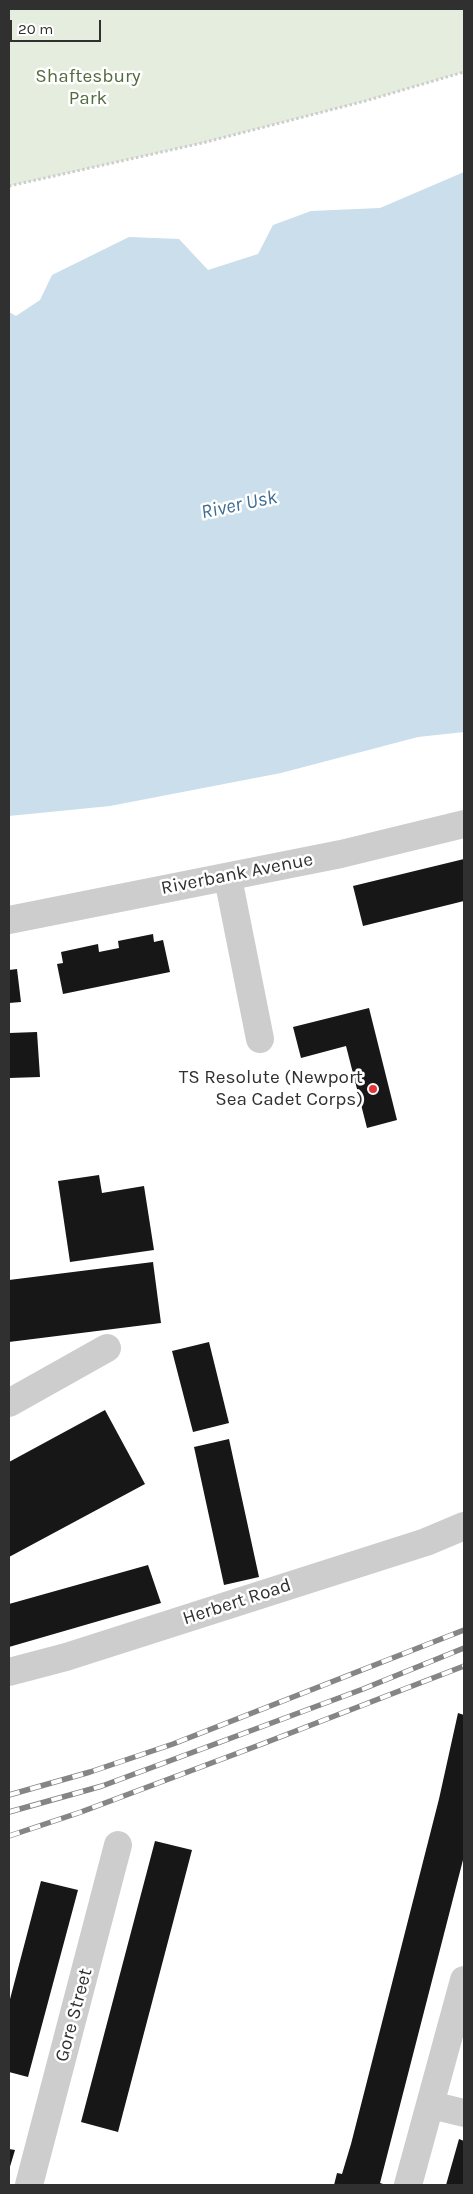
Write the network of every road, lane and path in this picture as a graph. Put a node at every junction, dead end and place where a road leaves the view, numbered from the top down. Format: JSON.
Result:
{"nodes":[{"id":1,"x":464,"y":72,"type":"edge"},
{"id":2,"x":9,"y":186,"type":"edge"},
{"id":3,"x":464,"y":824,"type":"edge"},
{"id":4,"x":228,"y":878,"type":"junction"},
{"id":5,"x":9,"y":920,"type":"edge"},
{"id":6,"x":260,"y":1039,"type":"dead end"},
{"id":7,"x":107,"y":1348,"type":"dead end"},
{"id":8,"x":9,"y":1403,"type":"edge"},
{"id":9,"x":464,"y":1526,"type":"edge"},
{"id":10,"x":9,"y":1672,"type":"edge"},
{"id":11,"x":118,"y":1845,"type":"dead end"},
{"id":12,"x":464,"y":1980,"type":"edge"},
{"id":13,"x":431,"y":2105,"type":"junction"},
{"id":14,"x":464,"y":2113,"type":"edge"},
{"id":15,"x":29,"y":2185,"type":"edge"},
{"id":16,"x":408,"y":2185,"type":"edge"}],
"edges":[{"from":1,"to":2,"type":"path"},
{"from":3,"to":4,"type":"street","name":"Riverbank Avenue"},
{"from":4,"to":5,"type":"street","name":"Riverbank Avenue"},
{"from":4,"to":6,"type":"street"},
{"from":7,"to":8,"type":"street"},
{"from":9,"to":10,"type":"street","name":"Herbert Road"},
{"from":11,"to":15,"type":"street","name":"Gore Street"},
{"from":12,"to":13,"type":"street"},
{"from":13,"to":14,"type":"street"},
{"from":13,"to":16,"type":"street"}]}
